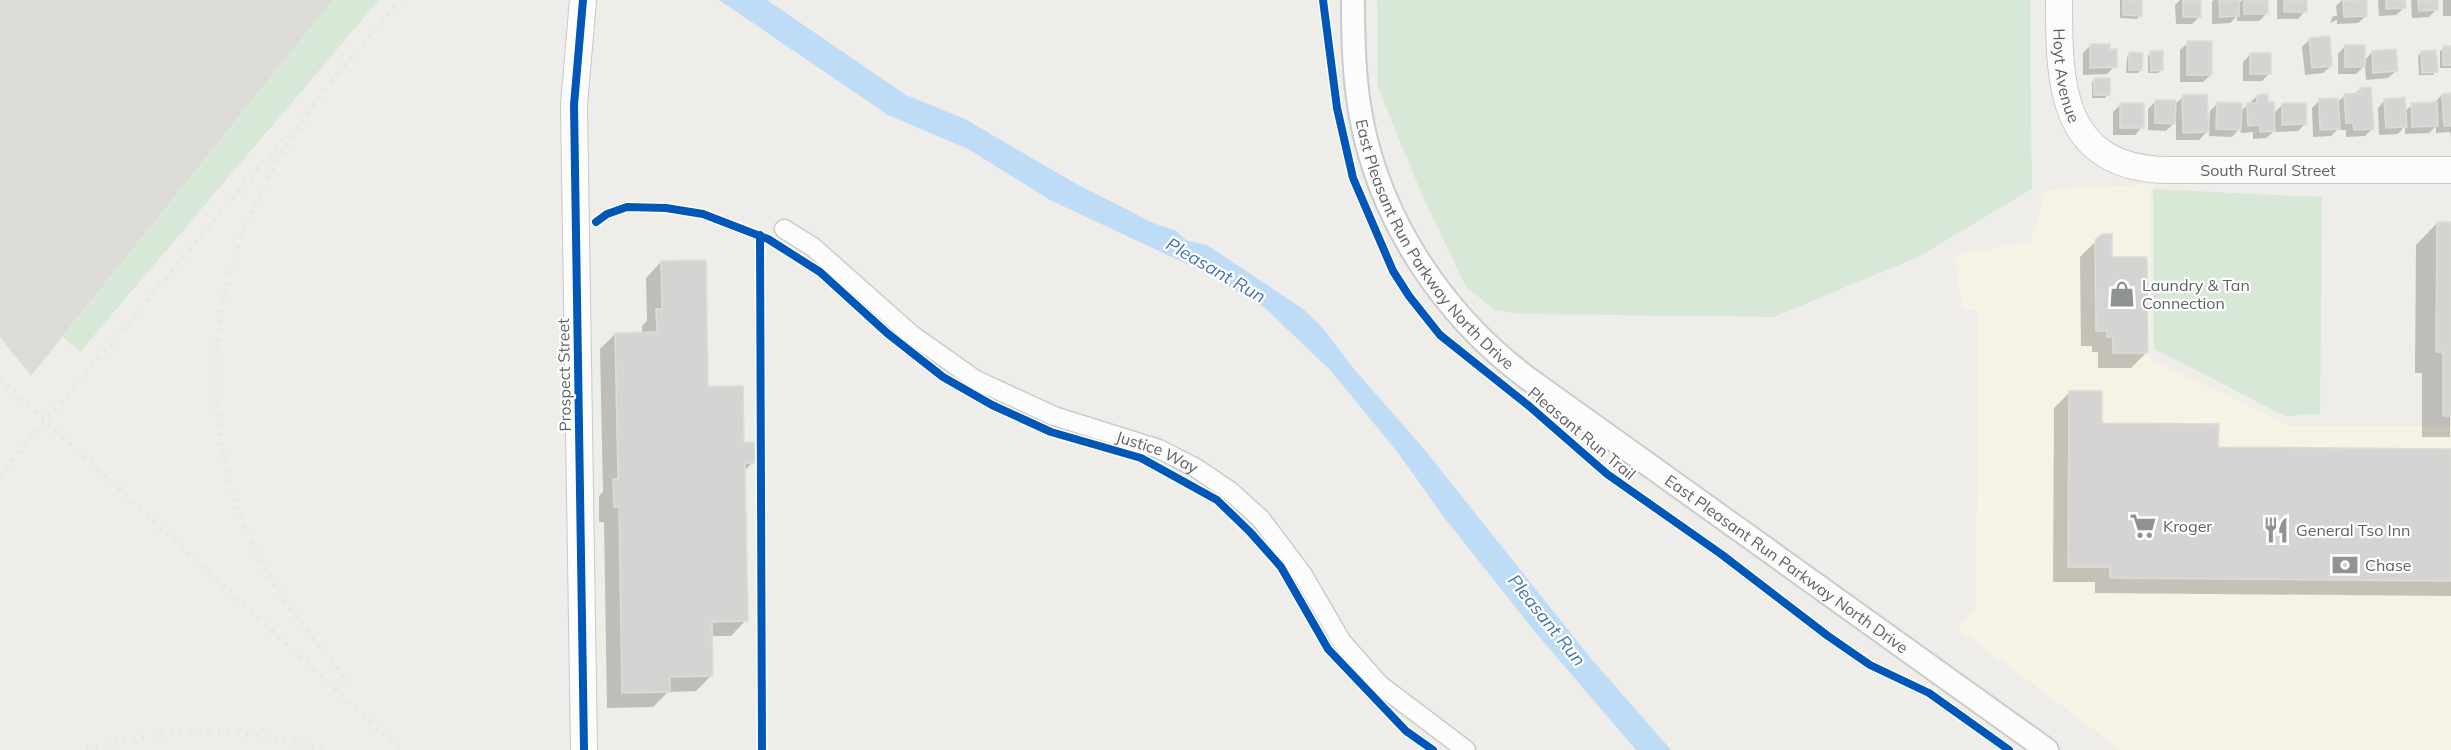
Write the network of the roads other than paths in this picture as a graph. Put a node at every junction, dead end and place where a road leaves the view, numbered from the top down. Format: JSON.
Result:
{"nodes":[{"id":1,"x":583,"y":0,"type":"edge"},
{"id":2,"x":1353,"y":0,"type":"edge"},
{"id":3,"x":2059,"y":0,"type":"edge"},
{"id":4,"x":2092,"y":144,"type":"joint"},
{"id":5,"x":2451,"y":170,"type":"edge"},
{"id":6,"x":784,"y":229,"type":"dead end"},
{"id":7,"x":584,"y":750,"type":"edge"},
{"id":8,"x":1466,"y":750,"type":"edge"},
{"id":9,"x":2048,"y":750,"type":"edge"}],
"edges":[{"from":1,"to":7,"type":"main road","name":"Prospect Street"},
{"from":2,"to":9,"type":"street","name":"East Pleasant Run Parkway North Drive"},
{"from":3,"to":4,"type":"main road","name":"Hoyt Avenue"},
{"from":4,"to":5,"type":"main road","name":"South Rural Street"},
{"from":6,"to":8,"type":"street","name":"Justice Way"}]}
